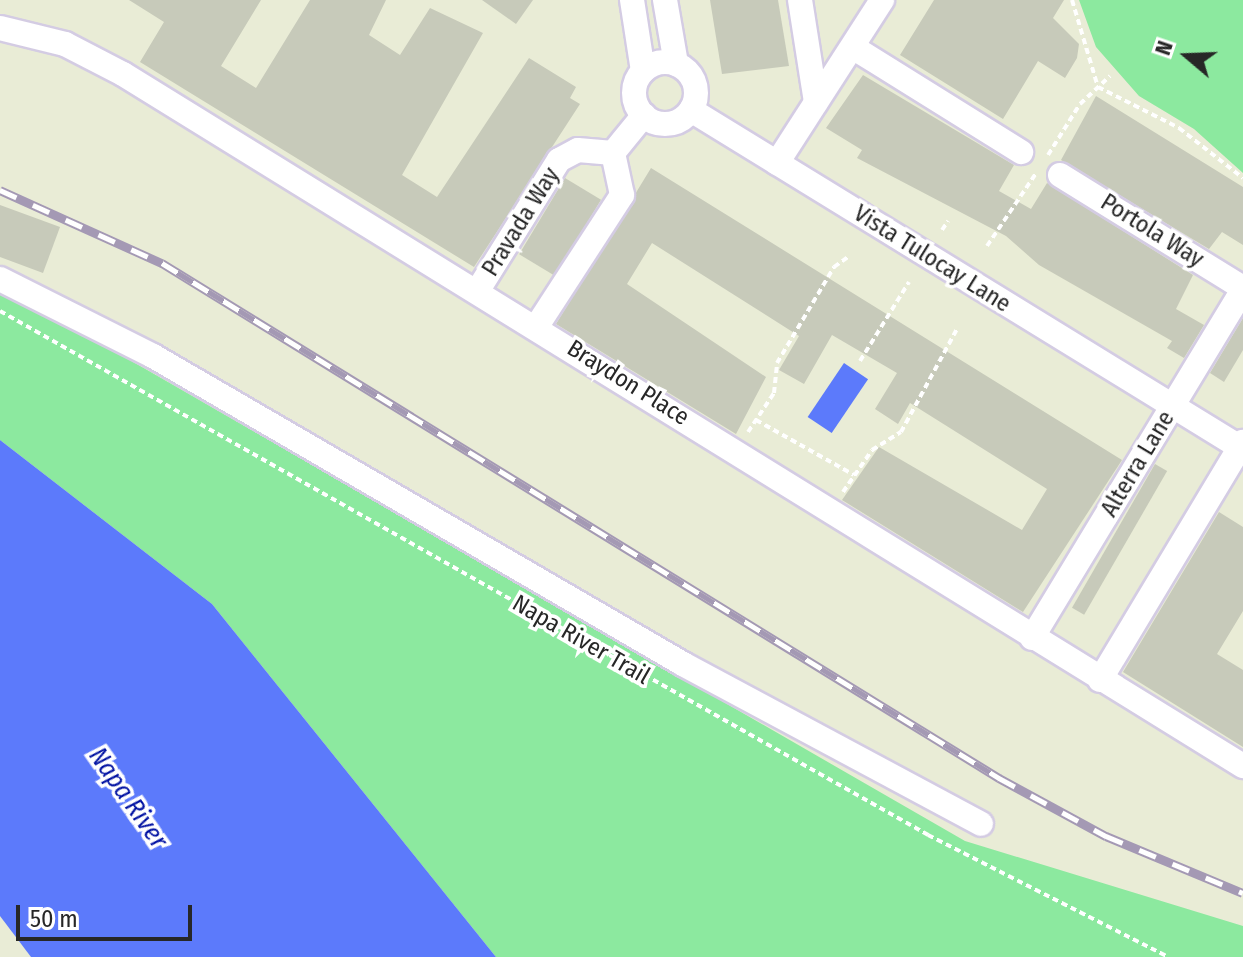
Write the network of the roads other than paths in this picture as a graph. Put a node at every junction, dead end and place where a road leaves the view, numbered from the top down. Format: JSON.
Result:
{"nodes":[{"id":1,"x":632,"y":0,"type":"edge"},
{"id":2,"x":665,"y":0,"type":"edge"},
{"id":3,"x":800,"y":0,"type":"edge"},
{"id":4,"x":882,"y":0,"type":"edge"},
{"id":5,"x":0,"y":28,"type":"edge"},
{"id":6,"x":854,"y":48,"type":"junction"},
{"id":7,"x":676,"y":64,"type":"junction"},
{"id":8,"x":643,"y":71,"type":"junction"},
{"id":9,"x":816,"y":102,"type":"junction"},
{"id":10,"x":691,"y":110,"type":"junction"},
{"id":11,"x":644,"y":115,"type":"junction"},
{"id":12,"x":1021,"y":152,"type":"dead end"},
{"id":13,"x":613,"y":153,"type":"junction"},
{"id":14,"x":777,"y":163,"type":"junction"},
{"id":15,"x":1060,"y":175,"type":"dead end"},
{"id":16,"x":0,"y":279,"type":"edge"},
{"id":17,"x":1243,"y":288,"type":"edge"},
{"id":18,"x":478,"y":290,"type":"junction"},
{"id":19,"x":537,"y":326,"type":"junction"},
{"id":20,"x":1172,"y":409,"type":"junction"},
{"id":21,"x":1242,"y":446,"type":"edge"},
{"id":22,"x":1032,"y":638,"type":"junction"},
{"id":23,"x":1100,"y":680,"type":"junction"},
{"id":24,"x":1243,"y":766,"type":"edge"},
{"id":25,"x":981,"y":824,"type":"dead end"}],
"edges":[{"from":1,"to":8,"type":"street"},
{"from":2,"to":7,"type":"street"},
{"from":3,"to":9,"type":"street"},
{"from":4,"to":6,"type":"street"},
{"from":5,"to":18,"type":"street","name":"Braydon Place"},
{"from":6,"to":9,"type":"street"},
{"from":6,"to":12,"type":"street"},
{"from":7,"to":8,"type":"street"},
{"from":7,"to":10,"type":"street"},
{"from":8,"to":11,"type":"street"},
{"from":9,"to":14,"type":"street"},
{"from":10,"to":11,"type":"street"},
{"from":10,"to":14,"type":"street","name":"Vista Tulocay Lane"},
{"from":11,"to":13,"type":"street"},
{"from":13,"to":18,"type":"street","name":"Pravada Way"},
{"from":13,"to":19,"type":"street"},
{"from":14,"to":20,"type":"street","name":"Vista Tulocay Lane"},
{"from":15,"to":17,"type":"street","name":"Portola Way"},
{"from":16,"to":25,"type":"street"},
{"from":17,"to":20,"type":"street","name":"Alterra Lane"},
{"from":18,"to":19,"type":"street","name":"Braydon Place"},
{"from":19,"to":22,"type":"street","name":"Braydon Place"},
{"from":20,"to":21,"type":"street","name":"Vista Tulocay Lane"},
{"from":20,"to":22,"type":"street","name":"Alterra Lane"},
{"from":21,"to":23,"type":"street"},
{"from":22,"to":23,"type":"street","name":"Braydon Place"},
{"from":23,"to":24,"type":"street","name":"Braydon Place"}]}
